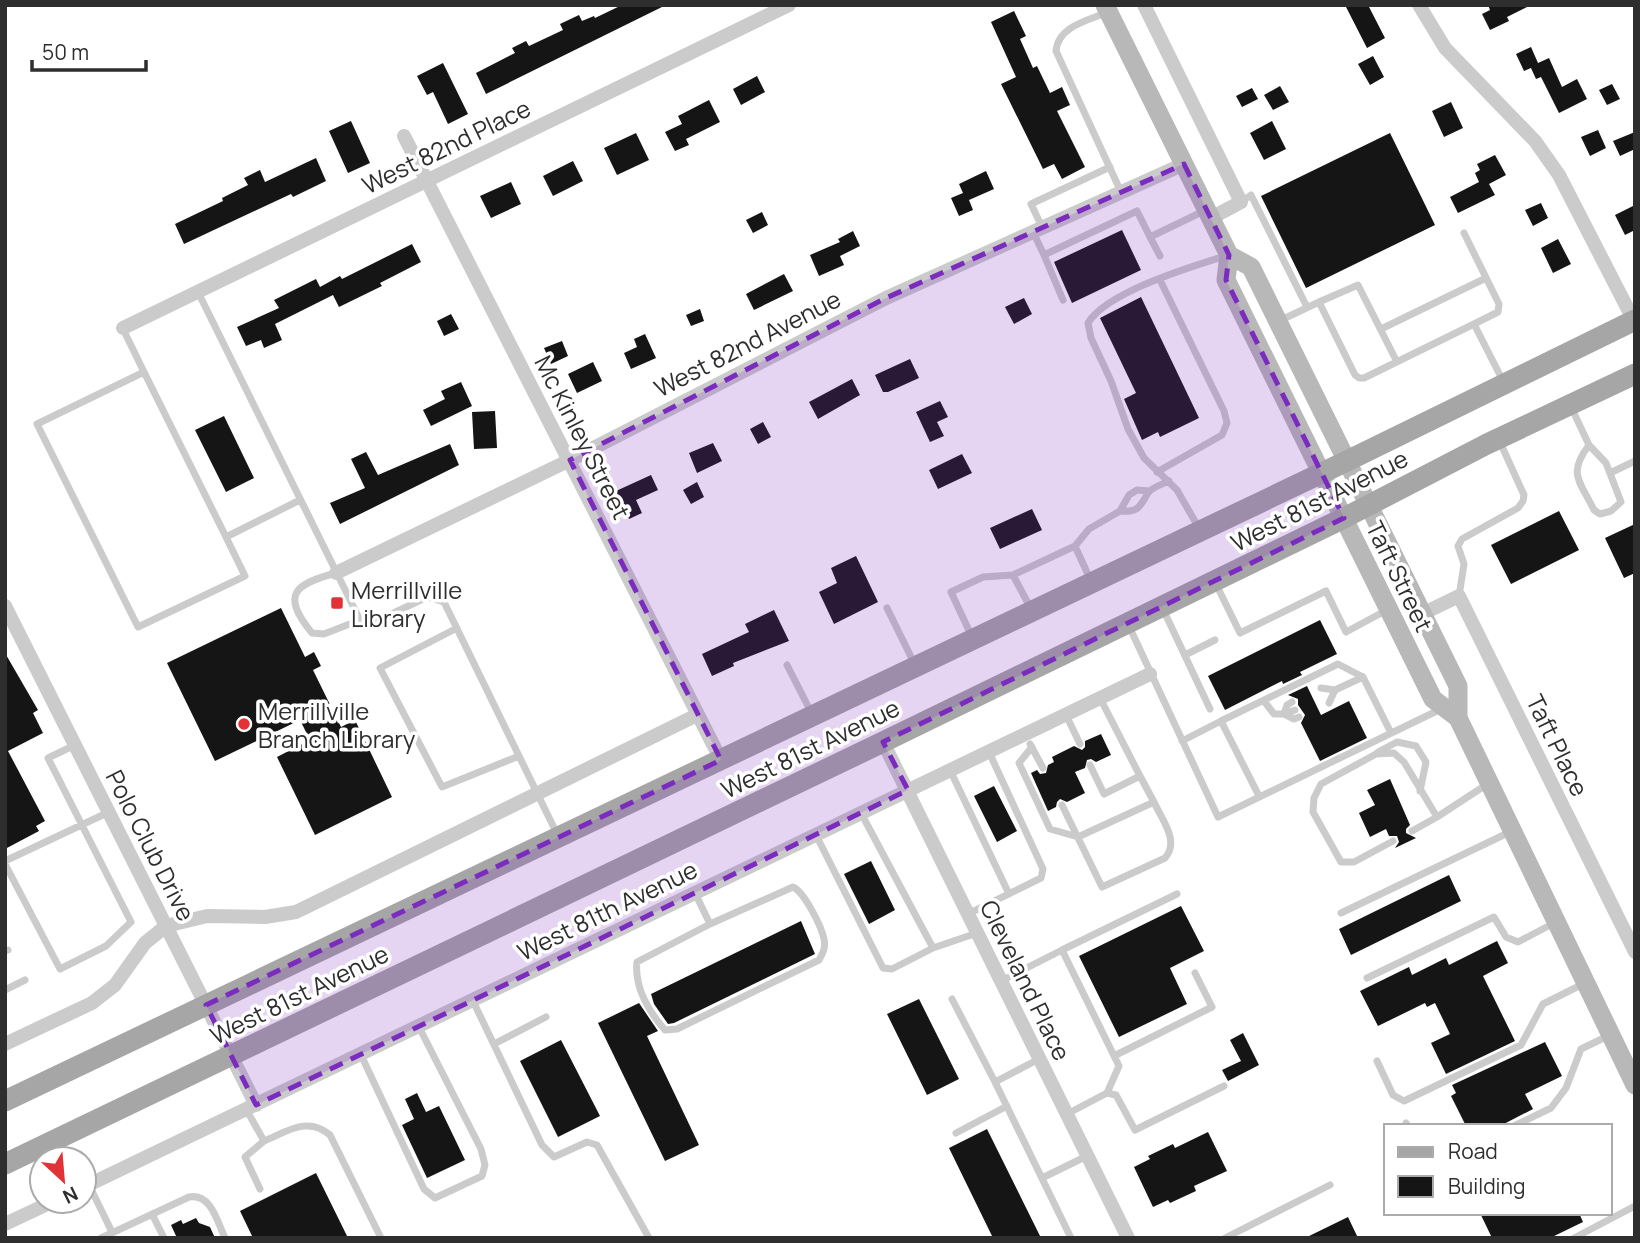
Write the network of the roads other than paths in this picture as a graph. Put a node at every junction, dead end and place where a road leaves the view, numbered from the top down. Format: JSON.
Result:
{"nodes":[{"id":1,"x":789,"y":5,"type":"edge"},
{"id":2,"x":1144,"y":5,"type":"edge"},
{"id":3,"x":1419,"y":5,"type":"edge"},
{"id":4,"x":1107,"y":9,"type":"edge"},
{"id":5,"x":404,"y":136,"type":"dead end"},
{"id":6,"x":1184,"y":164,"type":"junction"},
{"id":7,"x":1110,"y":167,"type":"junction"},
{"id":8,"x":425,"y":181,"type":"junction"},
{"id":9,"x":1121,"y":192,"type":"junction"},
{"id":10,"x":1241,"y":202,"type":"junction"},
{"id":11,"x":1209,"y":214,"type":"junction"},
{"id":12,"x":1038,"y":230,"type":"junction"},
{"id":13,"x":1464,"y":233,"type":"dead end"},
{"id":14,"x":1150,"y":237,"type":"junction"},
{"id":15,"x":1044,"y":255,"type":"junction"},
{"id":16,"x":1229,"y":255,"type":"junction"},
{"id":17,"x":1160,"y":256,"type":"dead end"},
{"id":18,"x":1486,"y":278,"type":"junction"},
{"id":19,"x":1157,"y":281,"type":"junction"},
{"id":20,"x":198,"y":292,"type":"junction"},
{"id":21,"x":1063,"y":300,"type":"dead end"},
{"id":22,"x":1319,"y":302,"type":"junction"},
{"id":23,"x":1307,"y":307,"type":"junction"},
{"id":24,"x":1634,"y":320,"type":"edge"},
{"id":25,"x":1277,"y":323,"type":"junction"},
{"id":26,"x":1474,"y":324,"type":"junction"},
{"id":27,"x":123,"y":328,"type":"joint"},
{"id":28,"x":1381,"y":329,"type":"junction"},
{"id":29,"x":1397,"y":362,"type":"junction"},
{"id":30,"x":144,"y":372,"type":"junction"},
{"id":31,"x":1635,"y":374,"type":"edge"},
{"id":32,"x":1504,"y":384,"type":"junction"},
{"id":33,"x":1570,"y":405,"type":"junction"},
{"id":34,"x":1499,"y":438,"type":"junction"},
{"id":35,"x":1589,"y":445,"type":"junction"},
{"id":36,"x":570,"y":460,"type":"junction"},
{"id":37,"x":1347,"y":461,"type":"junction"},
{"id":38,"x":1635,"y":461,"type":"edge"},
{"id":39,"x":1157,"y":472,"type":"junction"},
{"id":40,"x":1322,"y":473,"type":"junction"},
{"id":41,"x":1610,"y":473,"type":"junction"},
{"id":42,"x":1169,"y":481,"type":"junction"},
{"id":43,"x":1149,"y":491,"type":"junction"},
{"id":44,"x":300,"y":500,"type":"junction"},
{"id":45,"x":1368,"y":506,"type":"junction"},
{"id":46,"x":1120,"y":511,"type":"junction"},
{"id":47,"x":1344,"y":518,"type":"junction"},
{"id":48,"x":1200,"y":531,"type":"junction"},
{"id":49,"x":226,"y":537,"type":"junction"},
{"id":50,"x":1075,"y":546,"type":"junction"},
{"id":51,"x":336,"y":573,"type":"junction"},
{"id":52,"x":1013,"y":575,"type":"junction"},
{"id":53,"x":1215,"y":581,"type":"junction"},
{"id":54,"x":1092,"y":583,"type":"junction"},
{"id":55,"x":1459,"y":596,"type":"junction"},
{"id":56,"x":5,"y":606,"type":"edge"},
{"id":57,"x":1162,"y":607,"type":"junction"},
{"id":58,"x":887,"y":608,"type":"dead end"},
{"id":59,"x":1388,"y":609,"type":"junction"},
{"id":60,"x":1032,"y":611,"type":"junction"},
{"id":61,"x":1422,"y":614,"type":"junction"},
{"id":62,"x":360,"y":620,"type":"junction"},
{"id":63,"x":1127,"y":624,"type":"junction"},
{"id":64,"x":457,"y":628,"type":"junction"},
{"id":65,"x":973,"y":640,"type":"junction"},
{"id":66,"x":1215,"y":640,"type":"dead end"},
{"id":67,"x":1185,"y":655,"type":"junction"},
{"id":68,"x":787,"y":665,"type":"dead end"},
{"id":69,"x":916,"y":666,"type":"junction"},
{"id":70,"x":1150,"y":674,"type":"junction"},
{"id":71,"x":1363,"y":677,"type":"junction"},
{"id":72,"x":1335,"y":690,"type":"junction"},
{"id":73,"x":1100,"y":698,"type":"junction"},
{"id":74,"x":1264,"y":701,"type":"junction"},
{"id":75,"x":1210,"y":709,"type":"dead end"},
{"id":76,"x":1450,"y":713,"type":"junction"},
{"id":77,"x":1284,"y":714,"type":"junction"},
{"id":78,"x":697,"y":715,"type":"junction"},
{"id":79,"x":1066,"y":715,"type":"junction"},
{"id":80,"x":813,"y":716,"type":"junction"},
{"id":81,"x":1221,"y":721,"type":"junction"},
{"id":82,"x":1391,"y":733,"type":"junction"},
{"id":83,"x":1028,"y":740,"type":"junction"},
{"id":84,"x":1182,"y":741,"type":"junction"},
{"id":85,"x":883,"y":742,"type":"junction"},
{"id":86,"x":1080,"y":744,"type":"dead end"},
{"id":87,"x":75,"y":745,"type":"junction"},
{"id":88,"x":989,"y":751,"type":"junction"},
{"id":89,"x":1376,"y":754,"type":"junction"},
{"id":90,"x":519,"y":756,"type":"junction"},
{"id":91,"x":721,"y":760,"type":"junction"},
{"id":92,"x":1090,"y":765,"type":"dead end"},
{"id":93,"x":1043,"y":768,"type":"dead end"},
{"id":94,"x":950,"y":770,"type":"junction"},
{"id":95,"x":1140,"y":776,"type":"junction"},
{"id":96,"x":1490,"y":783,"type":"junction"},
{"id":97,"x":908,"y":790,"type":"junction"},
{"id":98,"x":1420,"y":791,"type":"junction"},
{"id":99,"x":537,"y":795,"type":"junction"},
{"id":100,"x":1259,"y":796,"type":"junction"},
{"id":101,"x":1154,"y":802,"type":"junction"},
{"id":102,"x":1062,"y":805,"type":"dead end"},
{"id":103,"x":108,"y":812,"type":"junction"},
{"id":104,"x":860,"y":813,"type":"junction"},
{"id":105,"x":1437,"y":817,"type":"junction"},
{"id":106,"x":81,"y":825,"type":"junction"},
{"id":107,"x":1512,"y":830,"type":"junction"},
{"id":108,"x":1412,"y":831,"type":"dead end"},
{"id":109,"x":815,"y":835,"type":"junction"},
{"id":110,"x":559,"y":837,"type":"junction"},
{"id":111,"x":1078,"y":837,"type":"junction"},
{"id":112,"x":1392,"y":841,"type":"dead end"},
{"id":113,"x":5,"y":863,"type":"edge"},
{"id":114,"x":694,"y":892,"type":"junction"},
{"id":115,"x":1009,"y":894,"type":"junction"},
{"id":116,"x":1177,"y":894,"type":"dead end"},
{"id":117,"x":1341,"y":913,"type":"dead end"},
{"id":118,"x":968,"y":914,"type":"junction"},
{"id":119,"x":1556,"y":922,"type":"junction"},
{"id":120,"x":710,"y":924,"type":"junction"},
{"id":121,"x":166,"y":926,"type":"junction"},
{"id":122,"x":978,"y":933,"type":"junction"},
{"id":123,"x":933,"y":948,"type":"junction"},
{"id":124,"x":1062,"y":950,"type":"junction"},
{"id":125,"x":1635,"y":952,"type":"edge"},
{"id":126,"x":1195,"y":973,"type":"dead end"},
{"id":127,"x":1367,"y":978,"type":"dead end"},
{"id":128,"x":25,"y":980,"type":"dead end"},
{"id":129,"x":1001,"y":981,"type":"junction"},
{"id":130,"x":1586,"y":983,"type":"junction"},
{"id":131,"x":5,"y":990,"type":"edge"},
{"id":132,"x":952,"y":999,"type":"dead end"},
{"id":133,"x":473,"y":1001,"type":"junction"},
{"id":134,"x":206,"y":1005,"type":"junction"},
{"id":135,"x":546,"y":1017,"type":"dead end"},
{"id":136,"x":419,"y":1027,"type":"junction"},
{"id":137,"x":1610,"y":1034,"type":"junction"},
{"id":138,"x":5,"y":1044,"type":"edge"},
{"id":139,"x":494,"y":1044,"type":"junction"},
{"id":140,"x":361,"y":1055,"type":"junction"},
{"id":141,"x":231,"y":1056,"type":"junction"},
{"id":142,"x":1114,"y":1056,"type":"junction"},
{"id":143,"x":1040,"y":1059,"type":"junction"},
{"id":144,"x":1377,"y":1060,"type":"dead end"},
{"id":145,"x":1633,"y":1074,"type":"edge"},
{"id":146,"x":995,"y":1082,"type":"junction"},
{"id":147,"x":1224,"y":1086,"type":"dead end"},
{"id":148,"x":1107,"y":1093,"type":"junction"},
{"id":149,"x":5,"y":1101,"type":"edge"},
{"id":150,"x":1007,"y":1105,"type":"junction"},
{"id":151,"x":251,"y":1107,"type":"junction"},
{"id":152,"x":1067,"y":1114,"type":"junction"},
{"id":153,"x":1518,"y":1124,"type":"edge"},
{"id":154,"x":956,"y":1133,"type":"dead end"},
{"id":155,"x":264,"y":1141,"type":"junction"},
{"id":156,"x":1088,"y":1156,"type":"junction"},
{"id":157,"x":5,"y":1164,"type":"edge"},
{"id":158,"x":1042,"y":1178,"type":"junction"},
{"id":159,"x":98,"y":1180,"type":"edge"},
{"id":160,"x":1330,"y":1185,"type":"dead end"},
{"id":161,"x":260,"y":1189,"type":"dead end"},
{"id":162,"x":98,"y":1206,"type":"edge"},
{"id":163,"x":1635,"y":1206,"type":"edge"},
{"id":164,"x":28,"y":1213,"type":"edge"},
{"id":165,"x":152,"y":1214,"type":"junction"},
{"id":166,"x":5,"y":1224,"type":"edge"},
{"id":167,"x":112,"y":1232,"type":"junction"},
{"id":168,"x":101,"y":1238,"type":"edge"},
{"id":169,"x":164,"y":1238,"type":"edge"},
{"id":170,"x":225,"y":1238,"type":"edge"},
{"id":171,"x":381,"y":1238,"type":"edge"},
{"id":172,"x":649,"y":1238,"type":"edge"},
{"id":173,"x":1071,"y":1238,"type":"edge"},
{"id":174,"x":1128,"y":1238,"type":"edge"},
{"id":175,"x":1226,"y":1238,"type":"edge"},
{"id":176,"x":1574,"y":1238,"type":"edge"}],
"edges":[{"from":1,"to":8,"type":"street","name":"West 82nd Place"},
{"from":2,"to":10,"type":"street"},
{"from":3,"to":24,"type":"street"},
{"from":4,"to":6,"type":"main road","name":"Taft Street"},
{"from":4,"to":7,"type":"lane"},
{"from":5,"to":8,"type":"street","name":"Mc Kinley Street"},
{"from":6,"to":9,"type":"street","name":"West 82nd Avenue"},
{"from":6,"to":11,"type":"main road","name":"Taft Street"},
{"from":7,"to":9,"type":"lane"},
{"from":7,"to":12,"type":"lane"},
{"from":8,"to":20,"type":"street","name":"West 82nd Place"},
{"from":8,"to":36,"type":"street","name":"Mc Kinley Street"},
{"from":9,"to":12,"type":"street","name":"West 82nd Avenue"},
{"from":10,"to":11,"type":"street"},
{"from":10,"to":23,"type":"lane"},
{"from":11,"to":14,"type":"lane"},
{"from":11,"to":16,"type":"main road","name":"Taft Street"},
{"from":12,"to":15,"type":"lane"},
{"from":12,"to":36,"type":"street","name":"West 82nd Avenue"},
{"from":13,"to":18,"type":"lane"},
{"from":14,"to":15,"type":"lane"},
{"from":14,"to":17,"type":"lane"},
{"from":15,"to":21,"type":"lane"},
{"from":16,"to":19,"type":"lane"},
{"from":16,"to":25,"type":"main road","name":"Taft Street"},
{"from":16,"to":40,"type":"main road","name":"Taft Street"},
{"from":18,"to":26,"type":"lane"},
{"from":18,"to":28,"type":"lane"},
{"from":19,"to":39,"type":"lane"},
{"from":19,"to":39,"type":"lane"},
{"from":20,"to":27,"type":"street","name":"West 82nd Place"},
{"from":20,"to":44,"type":"lane"},
{"from":22,"to":23,"type":"lane"},
{"from":22,"to":28,"type":"lane"},
{"from":22,"to":29,"type":"lane"},
{"from":23,"to":25,"type":"lane"},
{"from":24,"to":32,"type":"main road","name":"West 81st Avenue"},
{"from":25,"to":37,"type":"main road","name":"Taft Street"},
{"from":26,"to":29,"type":"lane"},
{"from":26,"to":32,"type":"lane"},
{"from":27,"to":30,"type":"lane"},
{"from":28,"to":29,"type":"lane"},
{"from":30,"to":49,"type":"lane"},
{"from":30,"to":49,"type":"lane"},
{"from":31,"to":33,"type":"main road","name":"West 81st Avenue"},
{"from":32,"to":37,"type":"main road","name":"West 81st Avenue"},
{"from":33,"to":34,"type":"main road","name":"West 81st Avenue"},
{"from":33,"to":35,"type":"lane"},
{"from":34,"to":45,"type":"main road","name":"West 81st Avenue"},
{"from":34,"to":55,"type":"lane"},
{"from":35,"to":41,"type":"lane"},
{"from":35,"to":41,"type":"lane"},
{"from":36,"to":51,"type":"street","name":"West 82nd Avenue"},
{"from":36,"to":78,"type":"street","name":"Mc Kinley Street"},
{"from":37,"to":40,"type":"main road","name":"West 81st Avenue"},
{"from":37,"to":45,"type":"main road","name":"Taft Street"},
{"from":38,"to":41,"type":"lane"},
{"from":39,"to":42,"type":"lane"},
{"from":40,"to":47,"type":"main road","name":"Taft Street"},
{"from":40,"to":48,"type":"main road","name":"West 81st Avenue"},
{"from":42,"to":43,"type":"lane"},
{"from":42,"to":48,"type":"lane"},
{"from":43,"to":46,"type":"lane"},
{"from":43,"to":46,"type":"lane"},
{"from":44,"to":49,"type":"lane"},
{"from":44,"to":51,"type":"lane"},
{"from":45,"to":47,"type":"main road","name":"West 81st Avenue"},
{"from":45,"to":61,"type":"main road","name":"Taft Street"},
{"from":46,"to":50,"type":"lane"},
{"from":47,"to":53,"type":"main road","name":"West 81st Avenue"},
{"from":47,"to":59,"type":"main road","name":"Taft Street"},
{"from":48,"to":54,"type":"main road","name":"West 81st Avenue"},
{"from":50,"to":52,"type":"lane"},
{"from":50,"to":54,"type":"lane"},
{"from":51,"to":62,"type":"lane"},
{"from":51,"to":62,"type":"lane"},
{"from":52,"to":60,"type":"lane"},
{"from":52,"to":65,"type":"lane"},
{"from":53,"to":57,"type":"main road","name":"West 81st Avenue"},
{"from":53,"to":59,"type":"lane"},
{"from":54,"to":60,"type":"main road","name":"West 81st Avenue"},
{"from":55,"to":61,"type":"street"},
{"from":55,"to":125,"type":"street","name":"Taft Place"},
{"from":56,"to":87,"type":"street","name":"Polo Club Drive"},
{"from":57,"to":63,"type":"main road","name":"West 81st Avenue"},
{"from":57,"to":67,"type":"lane"},
{"from":58,"to":69,"type":"lane"},
{"from":59,"to":76,"type":"main road","name":"Taft Street"},
{"from":60,"to":65,"type":"main road","name":"West 81st Avenue"},
{"from":61,"to":76,"type":"main road","name":"Taft Street"},
{"from":62,"to":64,"type":"lane"},
{"from":63,"to":70,"type":"lane"},
{"from":63,"to":85,"type":"main road","name":"West 81st Avenue"},
{"from":64,"to":90,"type":"lane"},
{"from":64,"to":90,"type":"lane"},
{"from":65,"to":69,"type":"main road","name":"West 81st Avenue"},
{"from":66,"to":67,"type":"lane"},
{"from":67,"to":75,"type":"lane"},
{"from":68,"to":80,"type":"lane"},
{"from":69,"to":80,"type":"main road","name":"West 81st Avenue"},
{"from":70,"to":73,"type":"street","name":"West 81th Avenue"},
{"from":70,"to":84,"type":"lane"},
{"from":71,"to":72,"type":"lane"},
{"from":71,"to":74,"type":"lane"},
{"from":71,"to":82,"type":"lane"},
{"from":72,"to":72,"type":"lane"},
{"from":73,"to":79,"type":"street","name":"West 81th Avenue"},
{"from":73,"to":95,"type":"lane"},
{"from":74,"to":77,"type":"lane"},
{"from":74,"to":81,"type":"lane"},
{"from":76,"to":82,"type":"lane"},
{"from":76,"to":96,"type":"main road","name":"Taft Street"},
{"from":77,"to":77,"type":"lane"},
{"from":78,"to":91,"type":"street","name":"Mc Kinley Street"},
{"from":78,"to":99,"type":"street"},
{"from":79,"to":83,"type":"street","name":"West 81th Avenue"},
{"from":79,"to":86,"type":"lane"},
{"from":80,"to":91,"type":"main road","name":"West 81st Avenue"},
{"from":81,"to":84,"type":"lane"},
{"from":81,"to":100,"type":"lane"},
{"from":82,"to":100,"type":"lane"},
{"from":83,"to":88,"type":"street","name":"West 81th Avenue"},
{"from":83,"to":93,"type":"lane"},
{"from":83,"to":111,"type":"lane"},
{"from":84,"to":100,"type":"lane"},
{"from":85,"to":97,"type":"street","name":"Cleveland Place"},
{"from":85,"to":141,"type":"main road","name":"West 81st Avenue"},
{"from":87,"to":103,"type":"street","name":"Polo Club Drive"},
{"from":87,"to":106,"type":"lane"},
{"from":88,"to":94,"type":"street","name":"West 81th Avenue"},
{"from":88,"to":115,"type":"lane"},
{"from":89,"to":98,"type":"lane"},
{"from":89,"to":98,"type":"lane"},
{"from":89,"to":112,"type":"lane"},
{"from":90,"to":99,"type":"lane"},
{"from":91,"to":110,"type":"main road","name":"West 81st Avenue"},
{"from":92,"to":95,"type":"lane"},
{"from":94,"to":97,"type":"street","name":"West 81th Avenue"},
{"from":94,"to":115,"type":"lane"},
{"from":95,"to":101,"type":"lane"},
{"from":96,"to":105,"type":"lane"},
{"from":96,"to":107,"type":"main road","name":"Taft Street"},
{"from":97,"to":104,"type":"street","name":"West 81th Avenue"},
{"from":97,"to":118,"type":"street","name":"Cleveland Place"},
{"from":98,"to":105,"type":"lane"},
{"from":99,"to":110,"type":"lane"},
{"from":99,"to":121,"type":"street"},
{"from":101,"to":111,"type":"lane"},
{"from":101,"to":111,"type":"lane"},
{"from":102,"to":111,"type":"lane"},
{"from":103,"to":106,"type":"lane"},
{"from":103,"to":121,"type":"street","name":"Polo Club Drive"},
{"from":104,"to":109,"type":"street","name":"West 81th Avenue"},
{"from":104,"to":123,"type":"lane"},
{"from":105,"to":108,"type":"lane"},
{"from":106,"to":113,"type":"lane"},
{"from":106,"to":113,"type":"lane"},
{"from":107,"to":117,"type":"lane"},
{"from":107,"to":119,"type":"main road","name":"Taft Street"},
{"from":109,"to":114,"type":"street","name":"West 81th Avenue"},
{"from":109,"to":123,"type":"lane"},
{"from":110,"to":134,"type":"main road","name":"West 81st Avenue"},
{"from":114,"to":120,"type":"lane"},
{"from":114,"to":133,"type":"street","name":"West 81th Avenue"},
{"from":115,"to":118,"type":"lane"},
{"from":116,"to":124,"type":"lane"},
{"from":118,"to":122,"type":"street","name":"Cleveland Place"},
{"from":119,"to":127,"type":"lane"},
{"from":119,"to":130,"type":"main road","name":"Taft Street"},
{"from":120,"to":120,"type":"lane"},
{"from":121,"to":134,"type":"street","name":"Polo Club Drive"},
{"from":121,"to":138,"type":"street"},
{"from":122,"to":123,"type":"lane"},
{"from":122,"to":129,"type":"street","name":"Cleveland Place"},
{"from":124,"to":129,"type":"lane"},
{"from":124,"to":142,"type":"lane"},
{"from":126,"to":142,"type":"lane"},
{"from":128,"to":131,"type":"lane"},
{"from":129,"to":143,"type":"street","name":"Cleveland Place"},
{"from":130,"to":137,"type":"main road","name":"Taft Street"},
{"from":130,"to":144,"type":"lane"},
{"from":132,"to":146,"type":"lane"},
{"from":133,"to":136,"type":"street","name":"West 81th Avenue"},
{"from":133,"to":139,"type":"lane"},
{"from":134,"to":141,"type":"street","name":"Polo Club Drive"},
{"from":134,"to":149,"type":"main road","name":"West 81st Avenue"},
{"from":135,"to":139,"type":"lane"},
{"from":136,"to":140,"type":"street","name":"West 81th Avenue"},
{"from":136,"to":140,"type":"lane"},
{"from":137,"to":145,"type":"main road","name":"Taft Street"},
{"from":137,"to":153,"type":"lane"},
{"from":139,"to":172,"type":"lane"},
{"from":140,"to":151,"type":"street","name":"West 81th Avenue"},
{"from":141,"to":151,"type":"street","name":"Polo Club Drive"},
{"from":141,"to":157,"type":"main road","name":"West 81st Avenue"},
{"from":142,"to":148,"type":"lane"},
{"from":143,"to":146,"type":"lane"},
{"from":143,"to":152,"type":"street","name":"Cleveland Place"},
{"from":146,"to":150,"type":"lane"},
{"from":147,"to":148,"type":"lane"},
{"from":148,"to":152,"type":"lane"},
{"from":150,"to":154,"type":"lane"},
{"from":150,"to":158,"type":"lane"},
{"from":151,"to":155,"type":"lane"},
{"from":151,"to":159,"type":"street","name":"West 81th Avenue"},
{"from":152,"to":156,"type":"street","name":"Cleveland Place"},
{"from":155,"to":161,"type":"lane"},
{"from":155,"to":171,"type":"lane"},
{"from":156,"to":158,"type":"lane"},
{"from":156,"to":174,"type":"street","name":"Cleveland Place"},
{"from":158,"to":173,"type":"lane"},
{"from":160,"to":175,"type":"lane"},
{"from":162,"to":167,"type":"lane"},
{"from":163,"to":176,"type":"lane"},
{"from":164,"to":166,"type":"street"},
{"from":165,"to":167,"type":"lane"},
{"from":165,"to":169,"type":"lane"},
{"from":165,"to":170,"type":"lane"},
{"from":167,"to":168,"type":"lane"}]}
